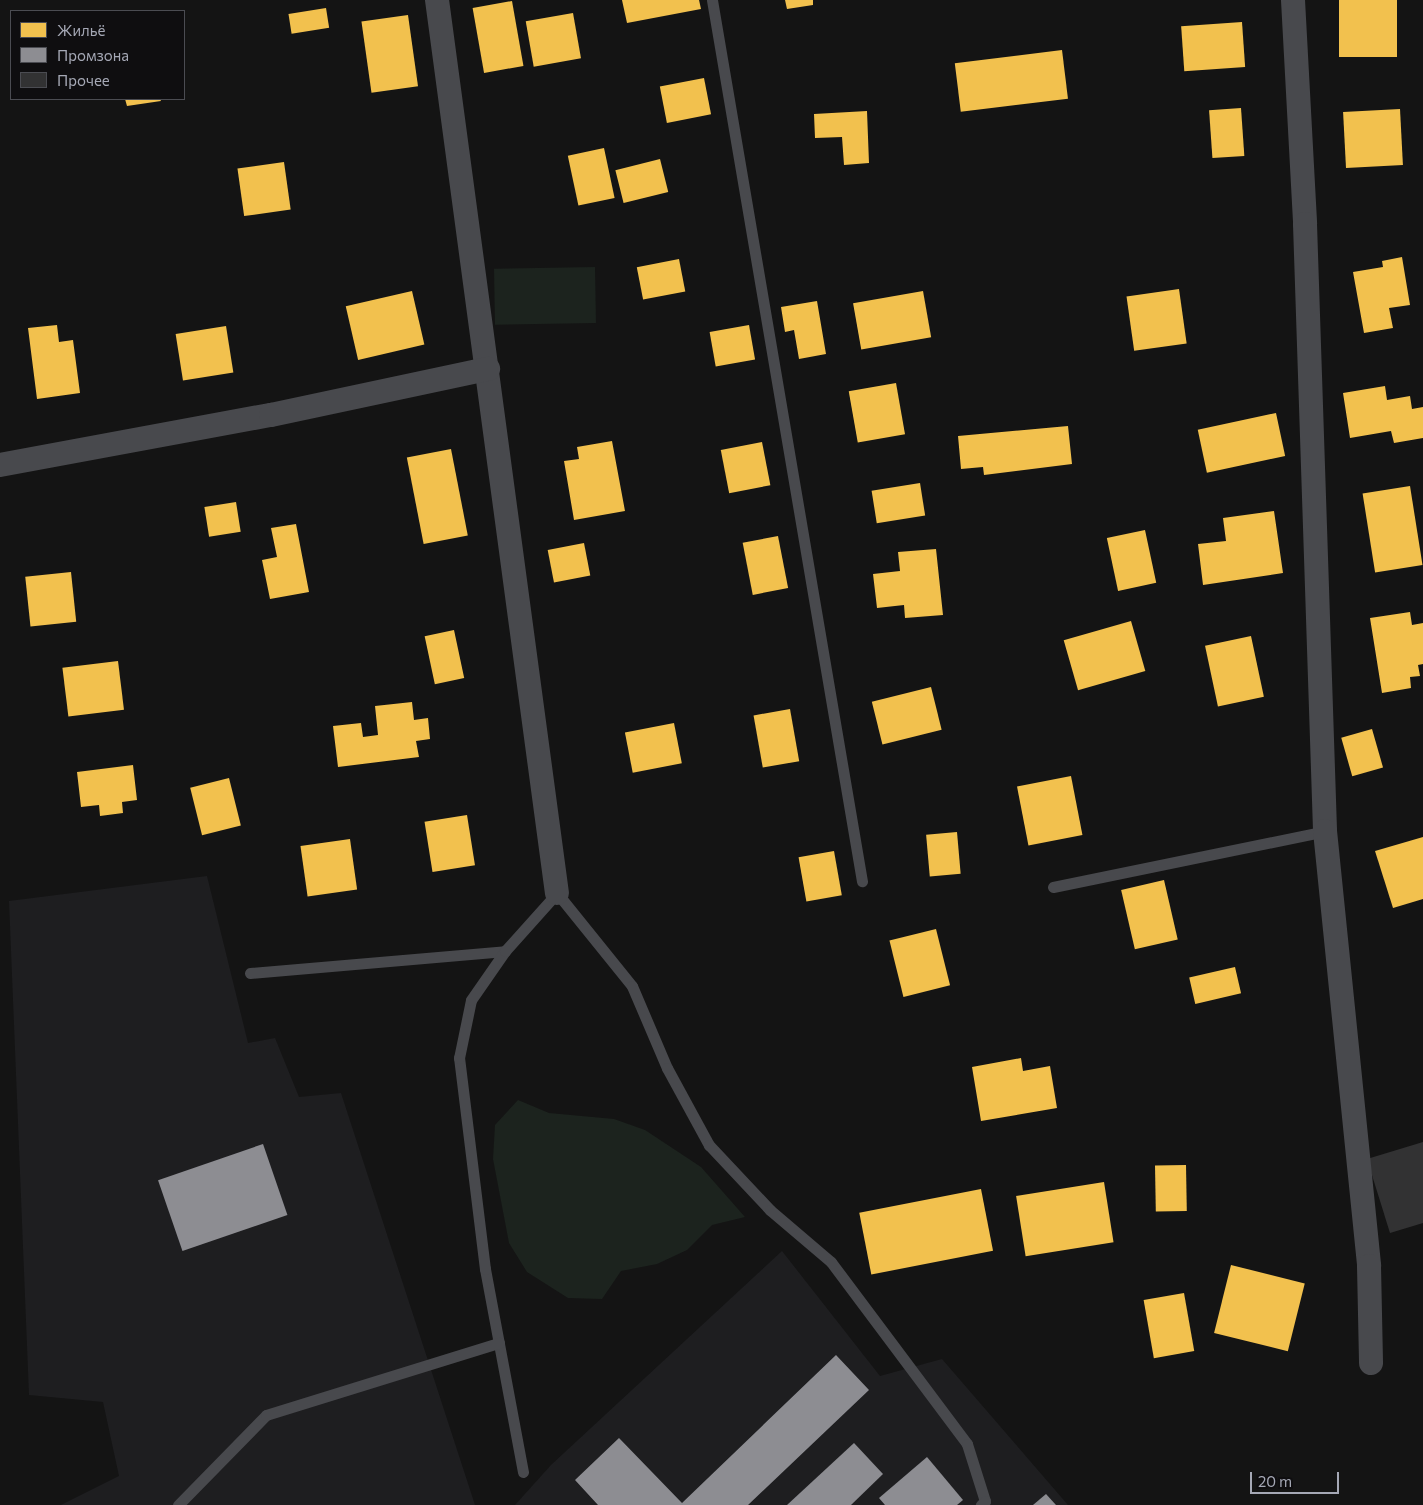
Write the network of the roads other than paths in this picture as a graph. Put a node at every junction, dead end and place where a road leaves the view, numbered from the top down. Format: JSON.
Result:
{"nodes":[{"id":1,"x":437,"y":0,"type":"edge"},
{"id":2,"x":712,"y":0,"type":"edge"},
{"id":3,"x":1293,"y":0,"type":"edge"},
{"id":4,"x":488,"y":369,"type":"junction"},
{"id":5,"x":0,"y":466,"type":"edge"},
{"id":6,"x":1325,"y":831,"type":"junction"},
{"id":7,"x":862,"y":881,"type":"dead end"},
{"id":8,"x":1053,"y":887,"type":"dead end"},
{"id":9,"x":557,"y":893,"type":"junction"},
{"id":10,"x":505,"y":952,"type":"junction"},
{"id":11,"x":250,"y":974,"type":"dead end"},
{"id":12,"x":499,"y":1343,"type":"junction"},
{"id":13,"x":1372,"y":1363,"type":"dead end"},
{"id":14,"x":523,"y":1472,"type":"dead end"},
{"id":15,"x":178,"y":1505,"type":"edge"},
{"id":16,"x":981,"y":1505,"type":"edge"}],
"edges":[{"from":1,"to":4,"type":"street"},
{"from":2,"to":7,"type":"lane"},
{"from":3,"to":6,"type":"street"},
{"from":4,"to":5,"type":"street"},
{"from":4,"to":9,"type":"street"},
{"from":6,"to":8,"type":"lane"},
{"from":6,"to":13,"type":"street"},
{"from":9,"to":10,"type":"lane"},
{"from":9,"to":16,"type":"lane"},
{"from":10,"to":11,"type":"lane"},
{"from":10,"to":12,"type":"lane"},
{"from":12,"to":14,"type":"lane"},
{"from":12,"to":15,"type":"lane"}]}
